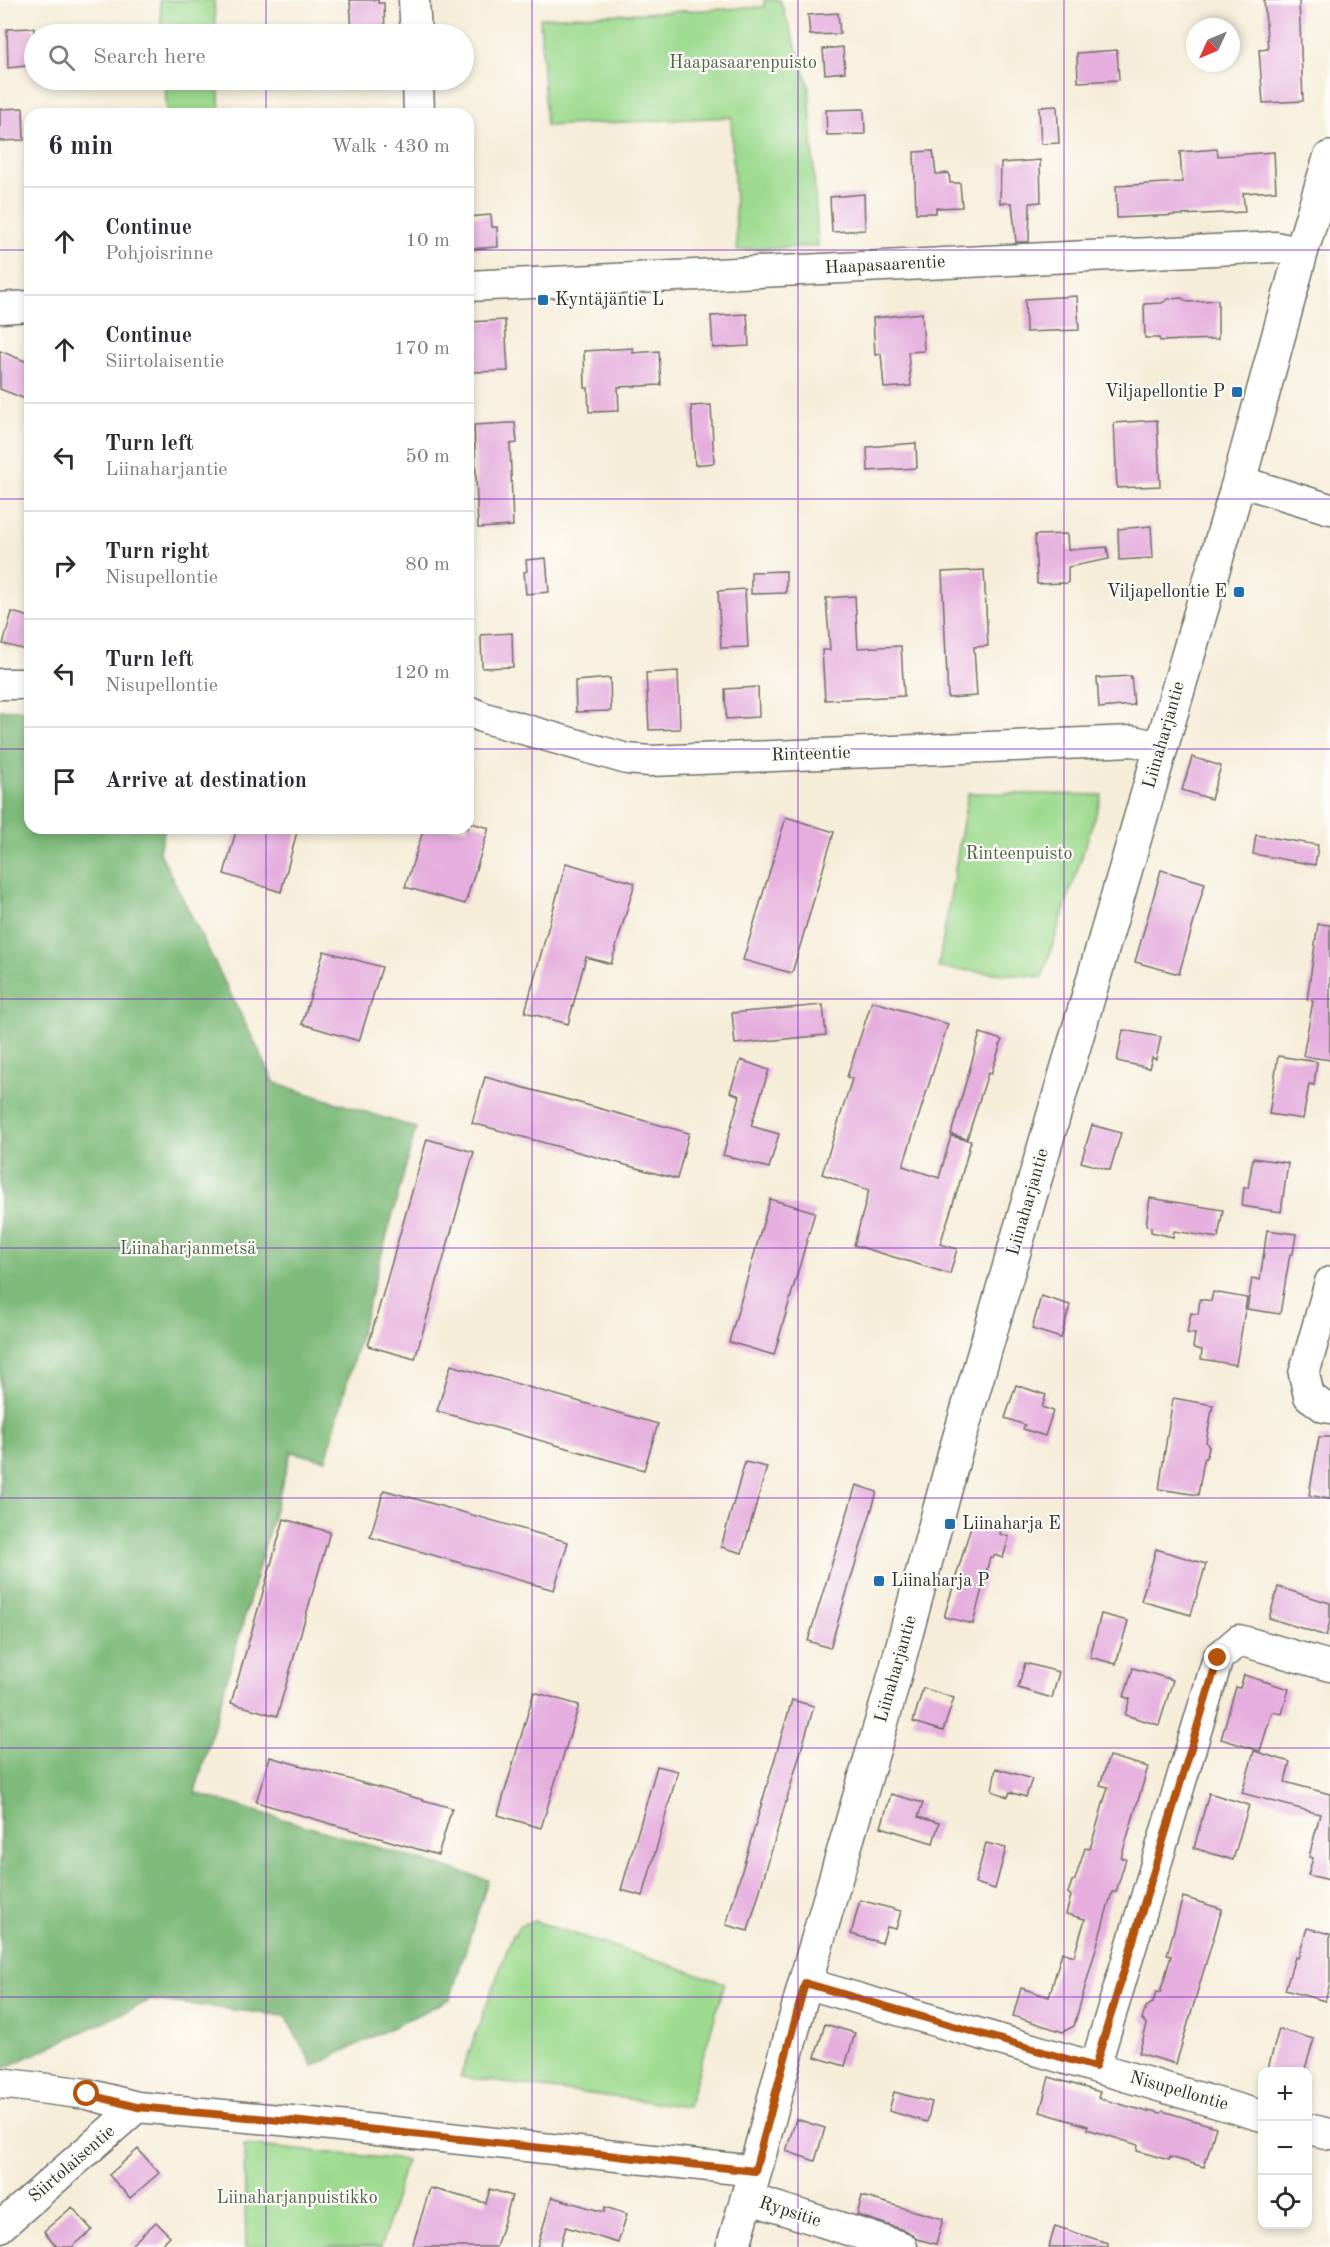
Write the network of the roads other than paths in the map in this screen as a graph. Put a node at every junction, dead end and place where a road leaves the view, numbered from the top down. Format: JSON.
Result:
{"nodes":[{"id":1,"x":414,"y":0,"type":"edge"},
{"id":2,"x":415,"y":24,"type":"edge"},
{"id":3,"x":418,"y":90,"type":"edge"},
{"id":4,"x":419,"y":108,"type":"edge"},
{"id":5,"x":1330,"y":158,"type":"edge"},
{"id":6,"x":1301,"y":253,"type":"junction"},
{"id":7,"x":474,"y":286,"type":"edge"},
{"id":8,"x":24,"y":306,"type":"edge"},
{"id":9,"x":0,"y":308,"type":"edge"},
{"id":10,"x":1239,"y":481,"type":"junction"},
{"id":11,"x":1330,"y":509,"type":"edge"},
{"id":12,"x":0,"y":684,"type":"edge"},
{"id":13,"x":24,"y":684,"type":"edge"},
{"id":14,"x":474,"y":713,"type":"edge"},
{"id":15,"x":1160,"y":747,"type":"junction"},
{"id":16,"x":1330,"y":1282,"type":"edge"},
{"id":17,"x":1330,"y":1408,"type":"edge"},
{"id":18,"x":1330,"y":1666,"type":"edge"},
{"id":19,"x":805,"y":1983,"type":"junction"},
{"id":20,"x":1095,"y":2067,"type":"junction"},
{"id":21,"x":0,"y":2083,"type":"edge"},
{"id":22,"x":137,"y":2107,"type":"junction"},
{"id":23,"x":1258,"y":2115,"type":"edge"},
{"id":24,"x":1312,"y":2130,"type":"edge"},
{"id":25,"x":1330,"y":2134,"type":"edge"},
{"id":26,"x":751,"y":2185,"type":"junction"},
{"id":27,"x":0,"y":2228,"type":"edge"},
{"id":28,"x":733,"y":2247,"type":"edge"},
{"id":29,"x":902,"y":2247,"type":"edge"}],
"edges":[{"from":1,"to":2,"type":"street"},
{"from":3,"to":4,"type":"street"},
{"from":5,"to":6,"type":"main road","name":"Liinaharjantie"},
{"from":6,"to":7,"type":"street","name":"Haapasaarentie"},
{"from":6,"to":10,"type":"main road","name":"Liinaharjantie"},
{"from":8,"to":9,"type":"street"},
{"from":10,"to":11,"type":"street"},
{"from":10,"to":15,"type":"main road","name":"Liinaharjantie"},
{"from":12,"to":13,"type":"street"},
{"from":14,"to":15,"type":"street","name":"Rinteentie"},
{"from":15,"to":19,"type":"main road","name":"Liinaharjantie"},
{"from":16,"to":17,"type":"street"},
{"from":18,"to":20,"type":"street"},
{"from":19,"to":20,"type":"street","name":"Nisupellontie"},
{"from":19,"to":26,"type":"main road","name":"Liinaharjantie"},
{"from":20,"to":23,"type":"street","name":"Nisupellontie"},
{"from":21,"to":22,"type":"street"},
{"from":22,"to":26,"type":"street"},
{"from":22,"to":27,"type":"street","name":"Siirtolaisentie"},
{"from":24,"to":25,"type":"street"},
{"from":26,"to":28,"type":"main road","name":"Liinaharjantie"},
{"from":26,"to":29,"type":"street","name":"Rypsitie"}]}
